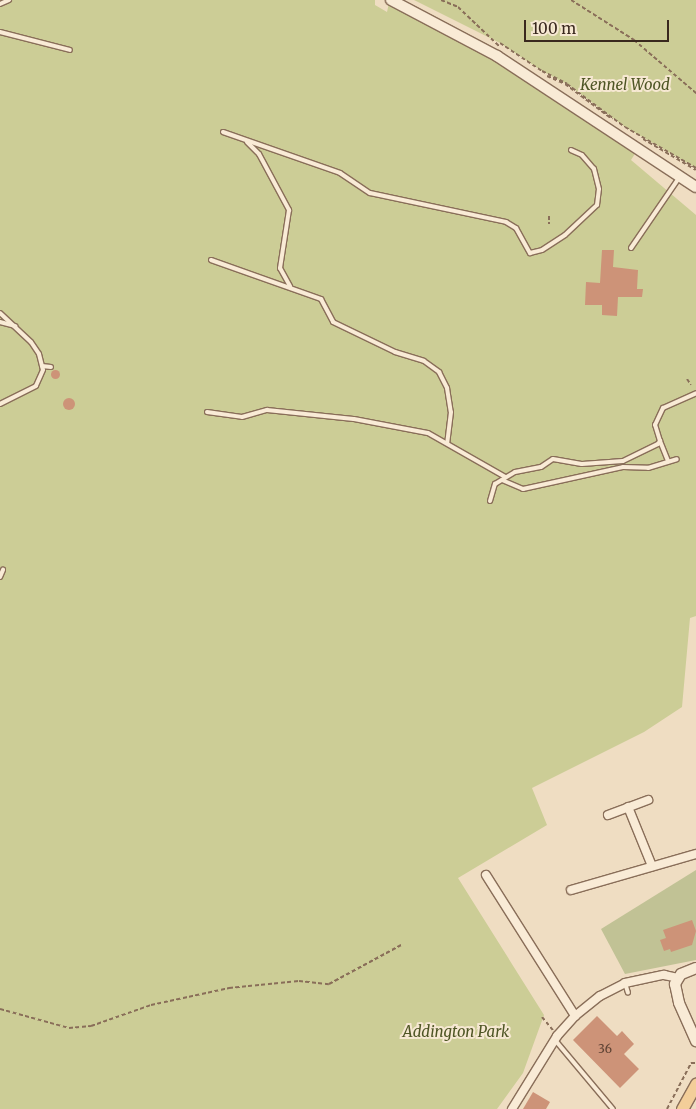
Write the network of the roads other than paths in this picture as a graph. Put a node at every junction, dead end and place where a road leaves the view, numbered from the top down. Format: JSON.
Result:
{"nodes":[{"id":1,"x":9,"y":0,"type":"edge"},
{"id":2,"x":391,"y":0,"type":"edge"},
{"id":3,"x":0,"y":4,"type":"edge"},
{"id":4,"x":0,"y":32,"type":"edge"},
{"id":5,"x":70,"y":50,"type":"dead end"},
{"id":6,"x":223,"y":132,"type":"dead end"},
{"id":7,"x":245,"y":140,"type":"junction"},
{"id":8,"x":571,"y":150,"type":"dead end"},
{"id":9,"x":680,"y":176,"type":"junction"},
{"id":10,"x":696,"y":187,"type":"edge"},
{"id":11,"x":631,"y":248,"type":"dead end"},
{"id":12,"x":211,"y":260,"type":"dead end"},
{"id":13,"x":290,"y":287,"type":"junction"},
{"id":14,"x":0,"y":313,"type":"edge"},
{"id":15,"x":0,"y":322,"type":"edge"},
{"id":16,"x":16,"y":326,"type":"junction"},
{"id":17,"x":42,"y":366,"type":"junction"},
{"id":18,"x":52,"y":367,"type":"dead end"},
{"id":19,"x":696,"y":393,"type":"edge"},
{"id":20,"x":0,"y":404,"type":"edge"},
{"id":21,"x":207,"y":412,"type":"dead end"},
{"id":22,"x":660,"y":441,"type":"junction"},
{"id":23,"x":447,"y":443,"type":"junction"},
{"id":24,"x":677,"y":459,"type":"dead end"},
{"id":25,"x":668,"y":461,"type":"junction"},
{"id":26,"x":503,"y":478,"type":"junction"},
{"id":27,"x":490,"y":501,"type":"dead end"},
{"id":28,"x":2,"y":570,"type":"dead end"},
{"id":29,"x":0,"y":577,"type":"edge"},
{"id":30,"x":648,"y":800,"type":"dead end"},
{"id":31,"x":628,"y":807,"type":"junction"},
{"id":32,"x":608,"y":815,"type":"dead end"},
{"id":33,"x":696,"y":854,"type":"edge"},
{"id":34,"x":652,"y":866,"type":"junction"},
{"id":35,"x":486,"y":875,"type":"dead end"},
{"id":36,"x":571,"y":890,"type":"dead end"},
{"id":37,"x":696,"y":968,"type":"edge"},
{"id":38,"x":678,"y":978,"type":"junction"},
{"id":39,"x":625,"y":983,"type":"junction"},
{"id":40,"x":628,"y":993,"type":"dead end"},
{"id":41,"x":575,"y":1016,"type":"junction"},
{"id":42,"x":556,"y":1038,"type":"junction"},
{"id":43,"x":696,"y":1040,"type":"edge"},
{"id":44,"x":696,"y":1084,"type":"edge"},
{"id":45,"x":512,"y":1109,"type":"edge"},
{"id":46,"x":613,"y":1109,"type":"edge"},
{"id":47,"x":682,"y":1109,"type":"edge"}],
"edges":[{"from":1,"to":3,"type":"lane"},
{"from":2,"to":9,"type":"street"},
{"from":4,"to":5,"type":"lane"},
{"from":6,"to":7,"type":"lane"},
{"from":7,"to":8,"type":"lane"},
{"from":7,"to":13,"type":"lane"},
{"from":9,"to":10,"type":"street"},
{"from":9,"to":11,"type":"lane"},
{"from":12,"to":13,"type":"lane"},
{"from":13,"to":23,"type":"lane"},
{"from":14,"to":16,"type":"lane"},
{"from":15,"to":16,"type":"lane"},
{"from":16,"to":17,"type":"lane"},
{"from":17,"to":18,"type":"lane"},
{"from":17,"to":20,"type":"lane"},
{"from":19,"to":22,"type":"lane"},
{"from":21,"to":23,"type":"lane"},
{"from":22,"to":25,"type":"lane"},
{"from":22,"to":26,"type":"lane"},
{"from":23,"to":26,"type":"lane"},
{"from":24,"to":25,"type":"lane"},
{"from":25,"to":26,"type":"lane"},
{"from":26,"to":27,"type":"lane"},
{"from":28,"to":29,"type":"lane"},
{"from":30,"to":31,"type":"street"},
{"from":31,"to":32,"type":"street"},
{"from":31,"to":34,"type":"street"},
{"from":33,"to":34,"type":"street"},
{"from":34,"to":36,"type":"street"},
{"from":35,"to":41,"type":"street"},
{"from":37,"to":38,"type":"street"},
{"from":38,"to":39,"type":"street"},
{"from":38,"to":43,"type":"street"},
{"from":39,"to":40,"type":"lane"},
{"from":39,"to":41,"type":"street"},
{"from":41,"to":42,"type":"street"},
{"from":42,"to":45,"type":"street"},
{"from":42,"to":46,"type":"lane"},
{"from":44,"to":47,"type":"main road"}]}
